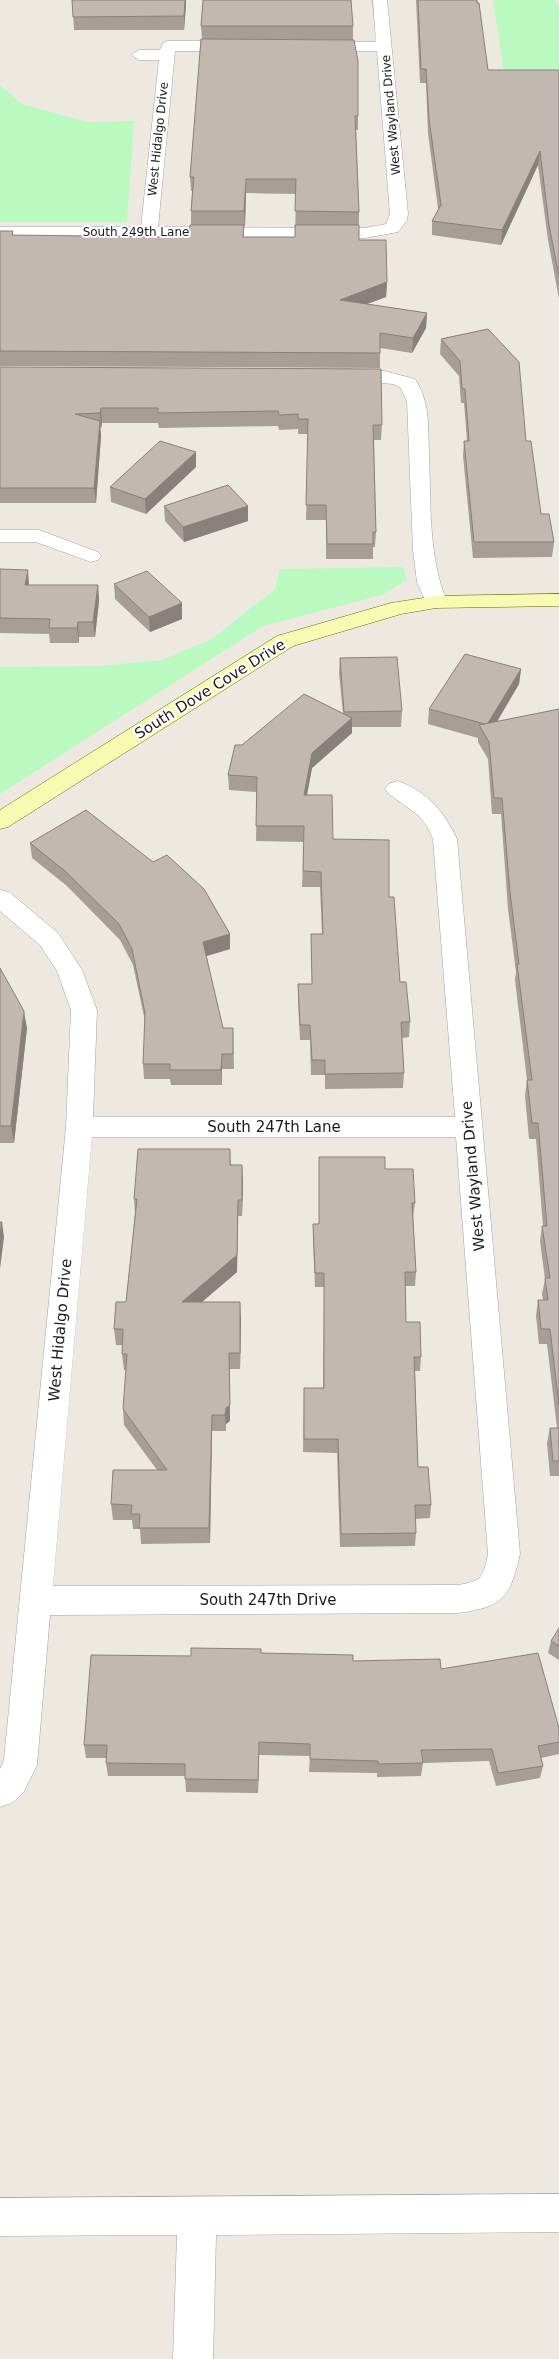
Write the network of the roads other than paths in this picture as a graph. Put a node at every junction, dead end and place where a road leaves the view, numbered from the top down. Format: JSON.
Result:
{"nodes":[{"id":1,"x":380,"y":0,"type":"edge"},
{"id":2,"x":247,"y":46,"type":"edge"},
{"id":3,"x":306,"y":46,"type":"edge"},
{"id":4,"x":386,"y":47,"type":"junction"},
{"id":5,"x":167,"y":51,"type":"junction"},
{"id":6,"x":139,"y":54,"type":"dead end"},
{"id":7,"x":392,"y":228,"type":"joint"},
{"id":8,"x":0,"y":232,"type":"edge"},
{"id":9,"x":149,"y":232,"type":"junction"},
{"id":10,"x":328,"y":375,"type":"edge"},
{"id":11,"x":0,"y":536,"type":"edge"},
{"id":12,"x":91,"y":556,"type":"dead end"},
{"id":13,"x":559,"y":600,"type":"edge"},
{"id":14,"x":436,"y":602,"type":"junction"},
{"id":15,"x":397,"y":789,"type":"dead end"},
{"id":16,"x":0,"y":821,"type":"edge"},
{"id":17,"x":0,"y":898,"type":"edge"},
{"id":18,"x":79,"y":1127,"type":"junction"},
{"id":19,"x":469,"y":1127,"type":"junction"},
{"id":20,"x":497,"y":1583,"type":"joint"},
{"id":21,"x":34,"y":1601,"type":"junction"},
{"id":22,"x":3,"y":1789,"type":"edge"},
{"id":23,"x":559,"y":2213,"type":"edge"},
{"id":24,"x":196,"y":2216,"type":"junction"},
{"id":25,"x":0,"y":2217,"type":"edge"},
{"id":26,"x":193,"y":2359,"type":"edge"}],
"edges":[{"from":1,"to":4,"type":"street","name":"West Wayland Drive"},
{"from":2,"to":5,"type":"street"},
{"from":3,"to":4,"type":"street"},
{"from":4,"to":7,"type":"street","name":"West Wayland Drive"},
{"from":5,"to":6,"type":"street"},
{"from":5,"to":9,"type":"street","name":"West Hidalgo Drive"},
{"from":7,"to":9,"type":"street","name":"South 249th Lane"},
{"from":8,"to":9,"type":"street","name":"South 249th Lane"},
{"from":10,"to":14,"type":"street"},
{"from":11,"to":12,"type":"street"},
{"from":13,"to":14,"type":"street","name":"South Dove Cove Drive"},
{"from":14,"to":16,"type":"street","name":"South Dove Cove Drive"},
{"from":15,"to":19,"type":"street","name":"West Wayland Drive"},
{"from":17,"to":18,"type":"street","name":"West Hidalgo Drive"},
{"from":18,"to":19,"type":"street","name":"South 247th Lane"},
{"from":18,"to":21,"type":"street","name":"West Hidalgo Drive"},
{"from":19,"to":20,"type":"street","name":"West Wayland Drive"},
{"from":20,"to":21,"type":"street","name":"South 247th Drive"},
{"from":21,"to":22,"type":"street","name":"West Hidalgo Drive"},
{"from":23,"to":24,"type":"street"},
{"from":24,"to":25,"type":"street"},
{"from":24,"to":26,"type":"street"}]}
